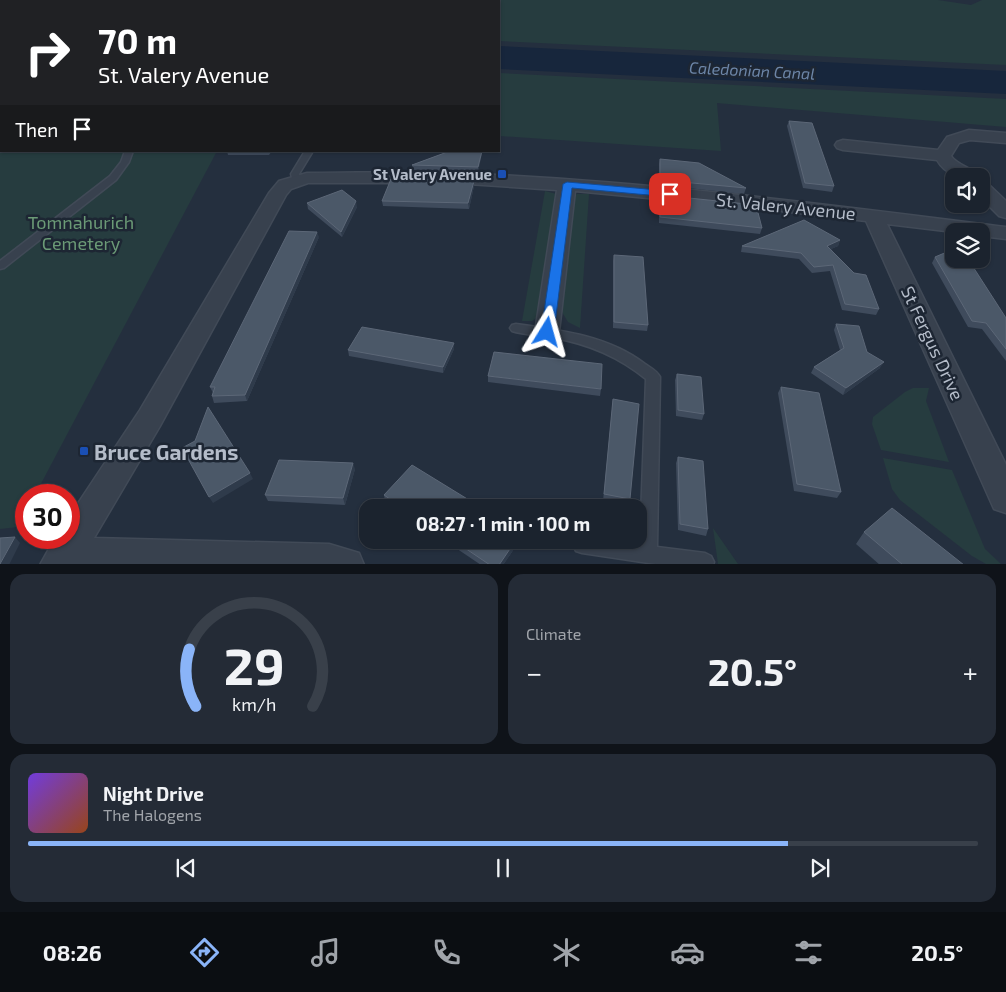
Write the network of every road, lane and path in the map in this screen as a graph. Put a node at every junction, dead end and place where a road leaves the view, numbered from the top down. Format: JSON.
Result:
{"nodes":[{"id":1,"x":1006,"y":138,"type":"edge"},
{"id":2,"x":843,"y":145,"type":"dead end"},
{"id":3,"x":130,"y":152,"type":"edge"},
{"id":4,"x":308,"y":152,"type":"edge"},
{"id":5,"x":944,"y":156,"type":"junction"},
{"id":6,"x":953,"y":168,"type":"edge"},
{"id":7,"x":296,"y":180,"type":"junction"},
{"id":8,"x":567,"y":184,"type":"junction"},
{"id":9,"x":990,"y":195,"type":"edge"},
{"id":10,"x":1006,"y":212,"type":"edge"},
{"id":11,"x":874,"y":215,"type":"junction"},
{"id":12,"x":1006,"y":232,"type":"edge"},
{"id":13,"x":0,"y":266,"type":"edge"},
{"id":14,"x":516,"y":328,"type":"dead end"},
{"id":15,"x":547,"y":332,"type":"junction"},
{"id":16,"x":999,"y":471,"type":"edge"},
{"id":17,"x":1006,"y":499,"type":"edge"},
{"id":18,"x":615,"y":549,"type":"edge"},
{"id":19,"x":648,"y":554,"type":"junction"},
{"id":20,"x":62,"y":559,"type":"edge"},
{"id":21,"x":705,"y":562,"type":"dead end"},
{"id":22,"x":346,"y":564,"type":"edge"}],
"edges":[{"from":1,"to":5,"type":"street"},
{"from":2,"to":5,"type":"street"},
{"from":3,"to":13,"type":"lane"},
{"from":4,"to":7,"type":"lane"},
{"from":5,"to":6,"type":"street"},
{"from":7,"to":8,"type":"street","name":"St. Valery Avenue"},
{"from":7,"to":20,"type":"street"},
{"from":8,"to":11,"type":"street","name":"St. Valery Avenue"},
{"from":8,"to":15,"type":"street"},
{"from":9,"to":10,"type":"street"},
{"from":11,"to":12,"type":"street","name":"St. Valery Avenue"},
{"from":11,"to":16,"type":"street","name":"St Fergus Drive"},
{"from":14,"to":15,"type":"lane"},
{"from":15,"to":19,"type":"lane"},
{"from":16,"to":17,"type":"street","name":"St Fergus Drive"},
{"from":18,"to":19,"type":"lane"},
{"from":19,"to":21,"type":"lane"},
{"from":20,"to":22,"type":"street"}]}
